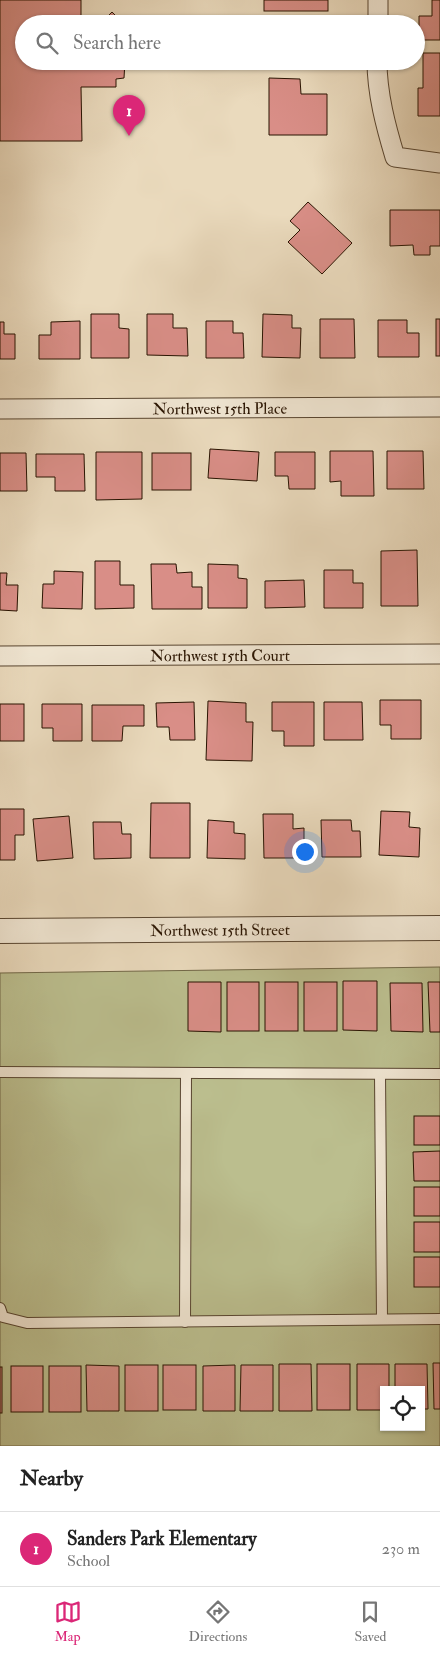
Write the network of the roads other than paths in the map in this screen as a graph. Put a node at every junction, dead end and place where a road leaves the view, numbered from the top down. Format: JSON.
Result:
{"nodes":[{"id":1,"x":378,"y":0,"type":"edge"},
{"id":2,"x":378,"y":15,"type":"edge"},
{"id":3,"x":377,"y":70,"type":"edge"},
{"id":4,"x":440,"y":163,"type":"edge"},
{"id":5,"x":440,"y":407,"type":"edge"},
{"id":6,"x":0,"y":409,"type":"edge"},
{"id":7,"x":440,"y":654,"type":"edge"},
{"id":8,"x":0,"y":656,"type":"edge"},
{"id":9,"x":440,"y":928,"type":"edge"},
{"id":10,"x":0,"y":931,"type":"edge"},
{"id":11,"x":0,"y":1072,"type":"edge"},
{"id":12,"x":186,"y":1073,"type":"junction"},
{"id":13,"x":380,"y":1074,"type":"junction"},
{"id":14,"x":440,"y":1074,"type":"edge"},
{"id":15,"x":0,"y":1308,"type":"edge"},
{"id":16,"x":440,"y":1319,"type":"edge"},
{"id":17,"x":382,"y":1320,"type":"junction"},
{"id":18,"x":185,"y":1322,"type":"junction"}],
"edges":[{"from":1,"to":2,"type":"street"},
{"from":3,"to":4,"type":"street"},
{"from":5,"to":6,"type":"street","name":"Northwest 15th Place"},
{"from":7,"to":8,"type":"street","name":"Northwest 15th Court"},
{"from":9,"to":10,"type":"street","name":"Northwest 15th Street"},
{"from":11,"to":12,"type":"lane"},
{"from":12,"to":13,"type":"lane"},
{"from":12,"to":18,"type":"lane"},
{"from":13,"to":14,"type":"lane"},
{"from":13,"to":17,"type":"lane"},
{"from":15,"to":18,"type":"lane"},
{"from":16,"to":17,"type":"lane"},
{"from":17,"to":18,"type":"lane"}]}
